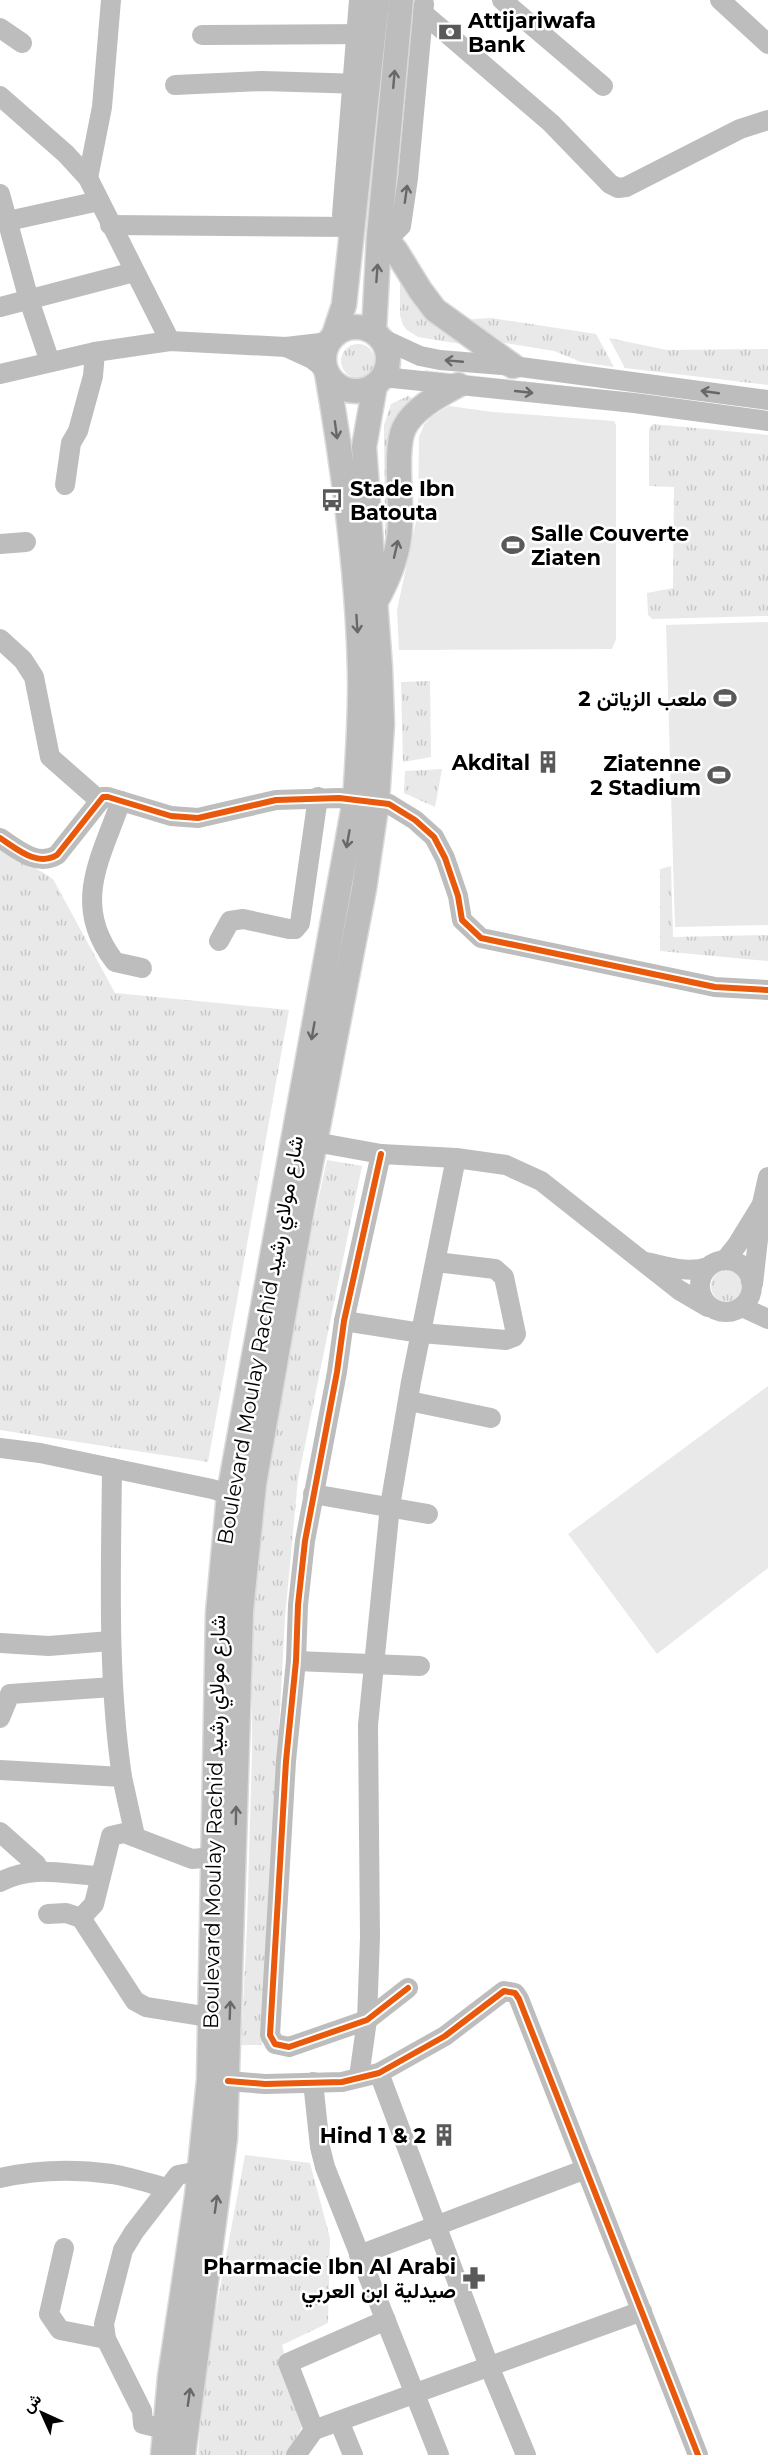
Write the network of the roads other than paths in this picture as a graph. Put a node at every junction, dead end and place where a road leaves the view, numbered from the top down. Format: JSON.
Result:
{"nodes":[{"id":1,"x":111,"y":0,"type":"edge"},
{"id":2,"x":359,"y":0,"type":"edge"},
{"id":3,"x":377,"y":0,"type":"edge"},
{"id":4,"x":401,"y":0,"type":"edge"},
{"id":5,"x":502,"y":0,"type":"edge"},
{"id":6,"x":720,"y":0,"type":"edge"},
{"id":7,"x":423,"y":6,"type":"edge"},
{"id":8,"x":0,"y":28,"type":"edge"},
{"id":9,"x":366,"y":34,"type":"junction"},
{"id":10,"x":202,"y":36,"type":"dead end"},
{"id":11,"x":22,"y":43,"type":"dead end"},
{"id":12,"x":768,"y":44,"type":"edge"},
{"id":13,"x":360,"y":84,"type":"junction"},
{"id":14,"x":175,"y":85,"type":"dead end"},
{"id":15,"x":603,"y":86,"type":"dead end"},
{"id":16,"x":0,"y":96,"type":"edge"},
{"id":17,"x":768,"y":120,"type":"edge"},
{"id":18,"x":88,"y":178,"type":"junction"},
{"id":19,"x":0,"y":194,"type":"edge"},
{"id":20,"x":99,"y":201,"type":"junction"},
{"id":21,"x":8,"y":221,"type":"junction"},
{"id":22,"x":110,"y":225,"type":"junction"},
{"id":23,"x":401,"y":226,"type":"junction"},
{"id":24,"x":346,"y":227,"type":"junction"},
{"id":25,"x":379,"y":238,"type":"junction"},
{"id":26,"x":400,"y":256,"type":"junction"},
{"id":27,"x":134,"y":272,"type":"junction"},
{"id":28,"x":29,"y":300,"type":"junction"},
{"id":29,"x":0,"y":307,"type":"edge"},
{"id":30,"x":377,"y":335,"type":"junction"},
{"id":31,"x":331,"y":339,"type":"junction"},
{"id":32,"x":170,"y":341,"type":"junction"},
{"id":33,"x":286,"y":347,"type":"junction"},
{"id":34,"x":95,"y":352,"type":"junction"},
{"id":35,"x":50,"y":362,"type":"junction"},
{"id":36,"x":513,"y":366,"type":"junction"},
{"id":37,"x":327,"y":371,"type":"junction"},
{"id":38,"x":0,"y":374,"type":"edge"},
{"id":39,"x":379,"y":381,"type":"junction"},
{"id":40,"x":458,"y":385,"type":"junction"},
{"id":41,"x":768,"y":400,"type":"edge"},
{"id":42,"x":768,"y":422,"type":"edge"},
{"id":43,"x":65,"y":485,"type":"dead end"},
{"id":44,"x":26,"y":542,"type":"dead end"},
{"id":45,"x":0,"y":544,"type":"edge"},
{"id":46,"x":375,"y":603,"type":"junction"},
{"id":47,"x":0,"y":639,"type":"edge"},
{"id":48,"x":318,"y":797,"type":"junction"},
{"id":49,"x":366,"y":800,"type":"junction"},
{"id":50,"x":100,"y":801,"type":"junction"},
{"id":51,"x":121,"y":801,"type":"junction"},
{"id":52,"x":0,"y":838,"type":"edge"},
{"id":53,"x":219,"y":941,"type":"dead end"},
{"id":54,"x":142,"y":968,"type":"dead end"},
{"id":55,"x":768,"y":990,"type":"edge"},
{"id":56,"x":315,"y":1142,"type":"junction"},
{"id":57,"x":381,"y":1154,"type":"junction"},
{"id":58,"x":456,"y":1158,"type":"junction"},
{"id":59,"x":768,"y":1178,"type":"edge"},
{"id":60,"x":762,"y":1204,"type":"junction"},
{"id":61,"x":436,"y":1262,"type":"junction"},
{"id":62,"x":643,"y":1262,"type":"junction"},
{"id":63,"x":717,"y":1263,"type":"junction"},
{"id":64,"x":753,"y":1284,"type":"junction"},
{"id":65,"x":708,"y":1307,"type":"junction"},
{"id":66,"x":742,"y":1307,"type":"junction"},
{"id":67,"x":768,"y":1319,"type":"edge"},
{"id":68,"x":344,"y":1321,"type":"junction"},
{"id":69,"x":421,"y":1333,"type":"junction"},
{"id":70,"x":409,"y":1401,"type":"junction"},
{"id":71,"x":491,"y":1418,"type":"dead end"},
{"id":72,"x":0,"y":1448,"type":"edge"},
{"id":73,"x":112,"y":1468,"type":"junction"},
{"id":74,"x":229,"y":1494,"type":"junction"},
{"id":75,"x":313,"y":1494,"type":"junction"},
{"id":76,"x":390,"y":1506,"type":"junction"},
{"id":77,"x":428,"y":1514,"type":"dead end"},
{"id":78,"x":110,"y":1641,"type":"junction"},
{"id":79,"x":0,"y":1643,"type":"edge"},
{"id":80,"x":296,"y":1661,"type":"junction"},
{"id":81,"x":374,"y":1666,"type":"junction"},
{"id":82,"x":420,"y":1666,"type":"dead end"},
{"id":83,"x":113,"y":1687,"type":"junction"},
{"id":84,"x":0,"y":1718,"type":"edge"},
{"id":85,"x":0,"y":1770,"type":"edge"},
{"id":86,"x":122,"y":1777,"type":"junction"},
{"id":87,"x":0,"y":1832,"type":"edge"},
{"id":88,"x":135,"y":1836,"type":"junction"},
{"id":89,"x":213,"y":1857,"type":"junction"},
{"id":90,"x":40,"y":1871,"type":"junction"},
{"id":91,"x":101,"y":1876,"type":"junction"},
{"id":92,"x":0,"y":1882,"type":"edge"},
{"id":93,"x":48,"y":1914,"type":"dead end"},
{"id":94,"x":81,"y":1918,"type":"junction"},
{"id":95,"x":408,"y":1988,"type":"dead end"},
{"id":96,"x":209,"y":2017,"type":"junction"},
{"id":97,"x":367,"y":2020,"type":"junction"},
{"id":98,"x":379,"y":2073,"type":"junction"},
{"id":99,"x":359,"y":2077,"type":"junction"},
{"id":100,"x":228,"y":2081,"type":"junction"},
{"id":101,"x":313,"y":2082,"type":"junction"},
{"id":102,"x":586,"y":2169,"type":"junction"},
{"id":103,"x":199,"y":2171,"type":"junction"},
{"id":104,"x":0,"y":2178,"type":"edge"},
{"id":105,"x":167,"y":2188,"type":"junction"},
{"id":106,"x":438,"y":2226,"type":"junction"},
{"id":107,"x":64,"y":2248,"type":"dead end"},
{"id":108,"x":359,"y":2255,"type":"junction"},
{"id":109,"x":642,"y":2311,"type":"junction"},
{"id":110,"x":386,"y":2320,"type":"junction"},
{"id":111,"x":106,"y":2339,"type":"junction"},
{"id":112,"x":489,"y":2366,"type":"junction"},
{"id":113,"x":416,"y":2393,"type":"junction"},
{"id":114,"x":339,"y":2421,"type":"junction"},
{"id":115,"x":164,"y":2429,"type":"junction"},
{"id":116,"x":314,"y":2430,"type":"junction"},
{"id":117,"x":163,"y":2455,"type":"edge"},
{"id":118,"x":183,"y":2455,"type":"edge"},
{"id":119,"x":296,"y":2455,"type":"edge"},
{"id":120,"x":353,"y":2455,"type":"edge"},
{"id":121,"x":439,"y":2455,"type":"edge"},
{"id":122,"x":526,"y":2455,"type":"edge"},
{"id":123,"x":697,"y":2455,"type":"edge"}],
"edges":[{"from":1,"to":18,"type":"street"},
{"from":2,"to":9,"type":"street"},
{"from":3,"to":9,"type":"main road"},
{"from":25,"to":4,"type":"main road","one_way":true},
{"from":5,"to":15,"type":"street"},
{"from":6,"to":12,"type":"street"},
{"from":7,"to":17,"type":"street"},
{"from":23,"to":7,"type":"street","one_way":true},
{"from":8,"to":11,"type":"street"},
{"from":9,"to":10,"type":"street"},
{"from":9,"to":13,"type":"main road"},
{"from":13,"to":14,"type":"street"},
{"from":13,"to":24,"type":"main road"},
{"from":16,"to":18,"type":"street"},
{"from":18,"to":20,"type":"street"},
{"from":19,"to":21,"type":"street"},
{"from":20,"to":21,"type":"street"},
{"from":20,"to":22,"type":"street"},
{"from":21,"to":28,"type":"street"},
{"from":22,"to":24,"type":"street"},
{"from":22,"to":27,"type":"street"},
{"from":23,"to":25,"type":"street"},
{"from":23,"to":26,"type":"street"},
{"from":24,"to":31,"type":"main road"},
{"from":25,"to":26,"type":"main road"},
{"from":30,"to":25,"type":"main road","one_way":true},
{"from":26,"to":36,"type":"main road"},
{"from":27,"to":28,"type":"street"},
{"from":27,"to":32,"type":"street"},
{"from":28,"to":29,"type":"street"},
{"from":28,"to":35,"type":"street"},
{"from":30,"to":31,"type":"main road"},
{"from":36,"to":30,"type":"street","one_way":true},
{"from":30,"to":39,"type":"main road"},
{"from":31,"to":33,"type":"street"},
{"from":31,"to":37,"type":"main road"},
{"from":32,"to":33,"type":"street"},
{"from":32,"to":34,"type":"street"},
{"from":33,"to":37,"type":"street"},
{"from":34,"to":35,"type":"street"},
{"from":34,"to":43,"type":"street"},
{"from":35,"to":38,"type":"street"},
{"from":41,"to":36,"type":"street","one_way":true},
{"from":37,"to":39,"type":"main road"},
{"from":37,"to":49,"type":"main road","name":"Boulevard Moulay Rachid شارع مولاي رشيد","one_way":true},
{"from":39,"to":40,"type":"street"},
{"from":39,"to":46,"type":"main road","name":"Boulevard Moulay Rachid شارع مولاي رشيد"},
{"from":40,"to":42,"type":"street","one_way":true},
{"from":46,"to":40,"type":"main road","one_way":true},
{"from":44,"to":45,"type":"street"},
{"from":46,"to":49,"type":"main road","name":"Boulevard Moulay Rachid شارع مولاي رشيد"},
{"from":47,"to":50,"type":"street"},
{"from":48,"to":49,"type":"street"},
{"from":48,"to":51,"type":"street"},
{"from":48,"to":53,"type":"street"},
{"from":49,"to":55,"type":"street"},
{"from":49,"to":56,"type":"main road","name":"Boulevard Moulay Rachid شارع مولاي رشيد"},
{"from":49,"to":74,"type":"main road","name":"Boulevard Moulay Rachid شارع مولاي رشيد","one_way":true},
{"from":50,"to":51,"type":"street"},
{"from":50,"to":52,"type":"street"},
{"from":51,"to":54,"type":"street"},
{"from":56,"to":57,"type":"street"},
{"from":100,"to":56,"type":"main road","name":"Boulevard Moulay Rachid شارع مولاي رشيد","one_way":true},
{"from":57,"to":58,"type":"street"},
{"from":57,"to":68,"type":"street"},
{"from":58,"to":61,"type":"street"},
{"from":58,"to":62,"type":"street"},
{"from":59,"to":60,"type":"street"},
{"from":60,"to":63,"type":"street"},
{"from":60,"to":64,"type":"street"},
{"from":61,"to":69,"type":"street"},
{"from":61,"to":69,"type":"street"},
{"from":62,"to":63,"type":"street"},
{"from":62,"to":65,"type":"street"},
{"from":63,"to":64,"type":"street"},
{"from":63,"to":65,"type":"street"},
{"from":64,"to":66,"type":"street"},
{"from":65,"to":66,"type":"street"},
{"from":66,"to":67,"type":"street"},
{"from":68,"to":69,"type":"street"},
{"from":68,"to":75,"type":"street"},
{"from":69,"to":70,"type":"street"},
{"from":70,"to":71,"type":"street"},
{"from":70,"to":76,"type":"street"},
{"from":72,"to":73,"type":"street"},
{"from":73,"to":74,"type":"street"},
{"from":73,"to":78,"type":"street"},
{"from":74,"to":89,"type":"main road","name":"Boulevard Moulay Rachid شارع مولاي رشيد"},
{"from":75,"to":76,"type":"street"},
{"from":75,"to":80,"type":"street"},
{"from":76,"to":77,"type":"street"},
{"from":76,"to":81,"type":"street"},
{"from":78,"to":79,"type":"street"},
{"from":78,"to":83,"type":"street"},
{"from":80,"to":81,"type":"street"},
{"from":80,"to":97,"type":"street"},
{"from":81,"to":82,"type":"street"},
{"from":81,"to":97,"type":"street"},
{"from":83,"to":84,"type":"street"},
{"from":83,"to":86,"type":"street"},
{"from":85,"to":86,"type":"street"},
{"from":86,"to":88,"type":"street"},
{"from":87,"to":90,"type":"street"},
{"from":88,"to":89,"type":"street"},
{"from":88,"to":91,"type":"street"},
{"from":89,"to":96,"type":"main road","name":"Boulevard Moulay Rachid شارع مولاي رشيد"},
{"from":90,"to":91,"type":"street"},
{"from":90,"to":92,"type":"street"},
{"from":91,"to":94,"type":"street"},
{"from":93,"to":94,"type":"street"},
{"from":94,"to":96,"type":"street"},
{"from":95,"to":97,"type":"street"},
{"from":96,"to":103,"type":"main road","name":"Boulevard Moulay Rachid شارع مولاي رشيد"},
{"from":97,"to":99,"type":"street"},
{"from":98,"to":99,"type":"street"},
{"from":98,"to":102,"type":"street"},
{"from":98,"to":106,"type":"street"},
{"from":99,"to":101,"type":"street"},
{"from":100,"to":101,"type":"street"},
{"from":118,"to":100,"type":"main road","name":"Boulevard Moulay Rachid شارع مولاي رشيد","one_way":true},
{"from":101,"to":108,"type":"street"},
{"from":102,"to":106,"type":"street"},
{"from":102,"to":109,"type":"street"},
{"from":103,"to":105,"type":"street"},
{"from":103,"to":115,"type":"main road","name":"Boulevard Moulay Rachid شارع مولاي رشيد"},
{"from":104,"to":105,"type":"street"},
{"from":105,"to":111,"type":"street"},
{"from":106,"to":108,"type":"street"},
{"from":106,"to":112,"type":"street"},
{"from":107,"to":111,"type":"street"},
{"from":108,"to":110,"type":"street"},
{"from":109,"to":112,"type":"street"},
{"from":109,"to":123,"type":"street"},
{"from":110,"to":113,"type":"street"},
{"from":110,"to":116,"type":"street"},
{"from":111,"to":115,"type":"street"},
{"from":112,"to":113,"type":"street"},
{"from":112,"to":122,"type":"street"},
{"from":113,"to":114,"type":"street"},
{"from":113,"to":121,"type":"street"},
{"from":114,"to":116,"type":"street"},
{"from":114,"to":120,"type":"street"},
{"from":115,"to":117,"type":"main road","name":"Boulevard Moulay Rachid شارع مولاي رشيد"},
{"from":116,"to":119,"type":"street"}]}
